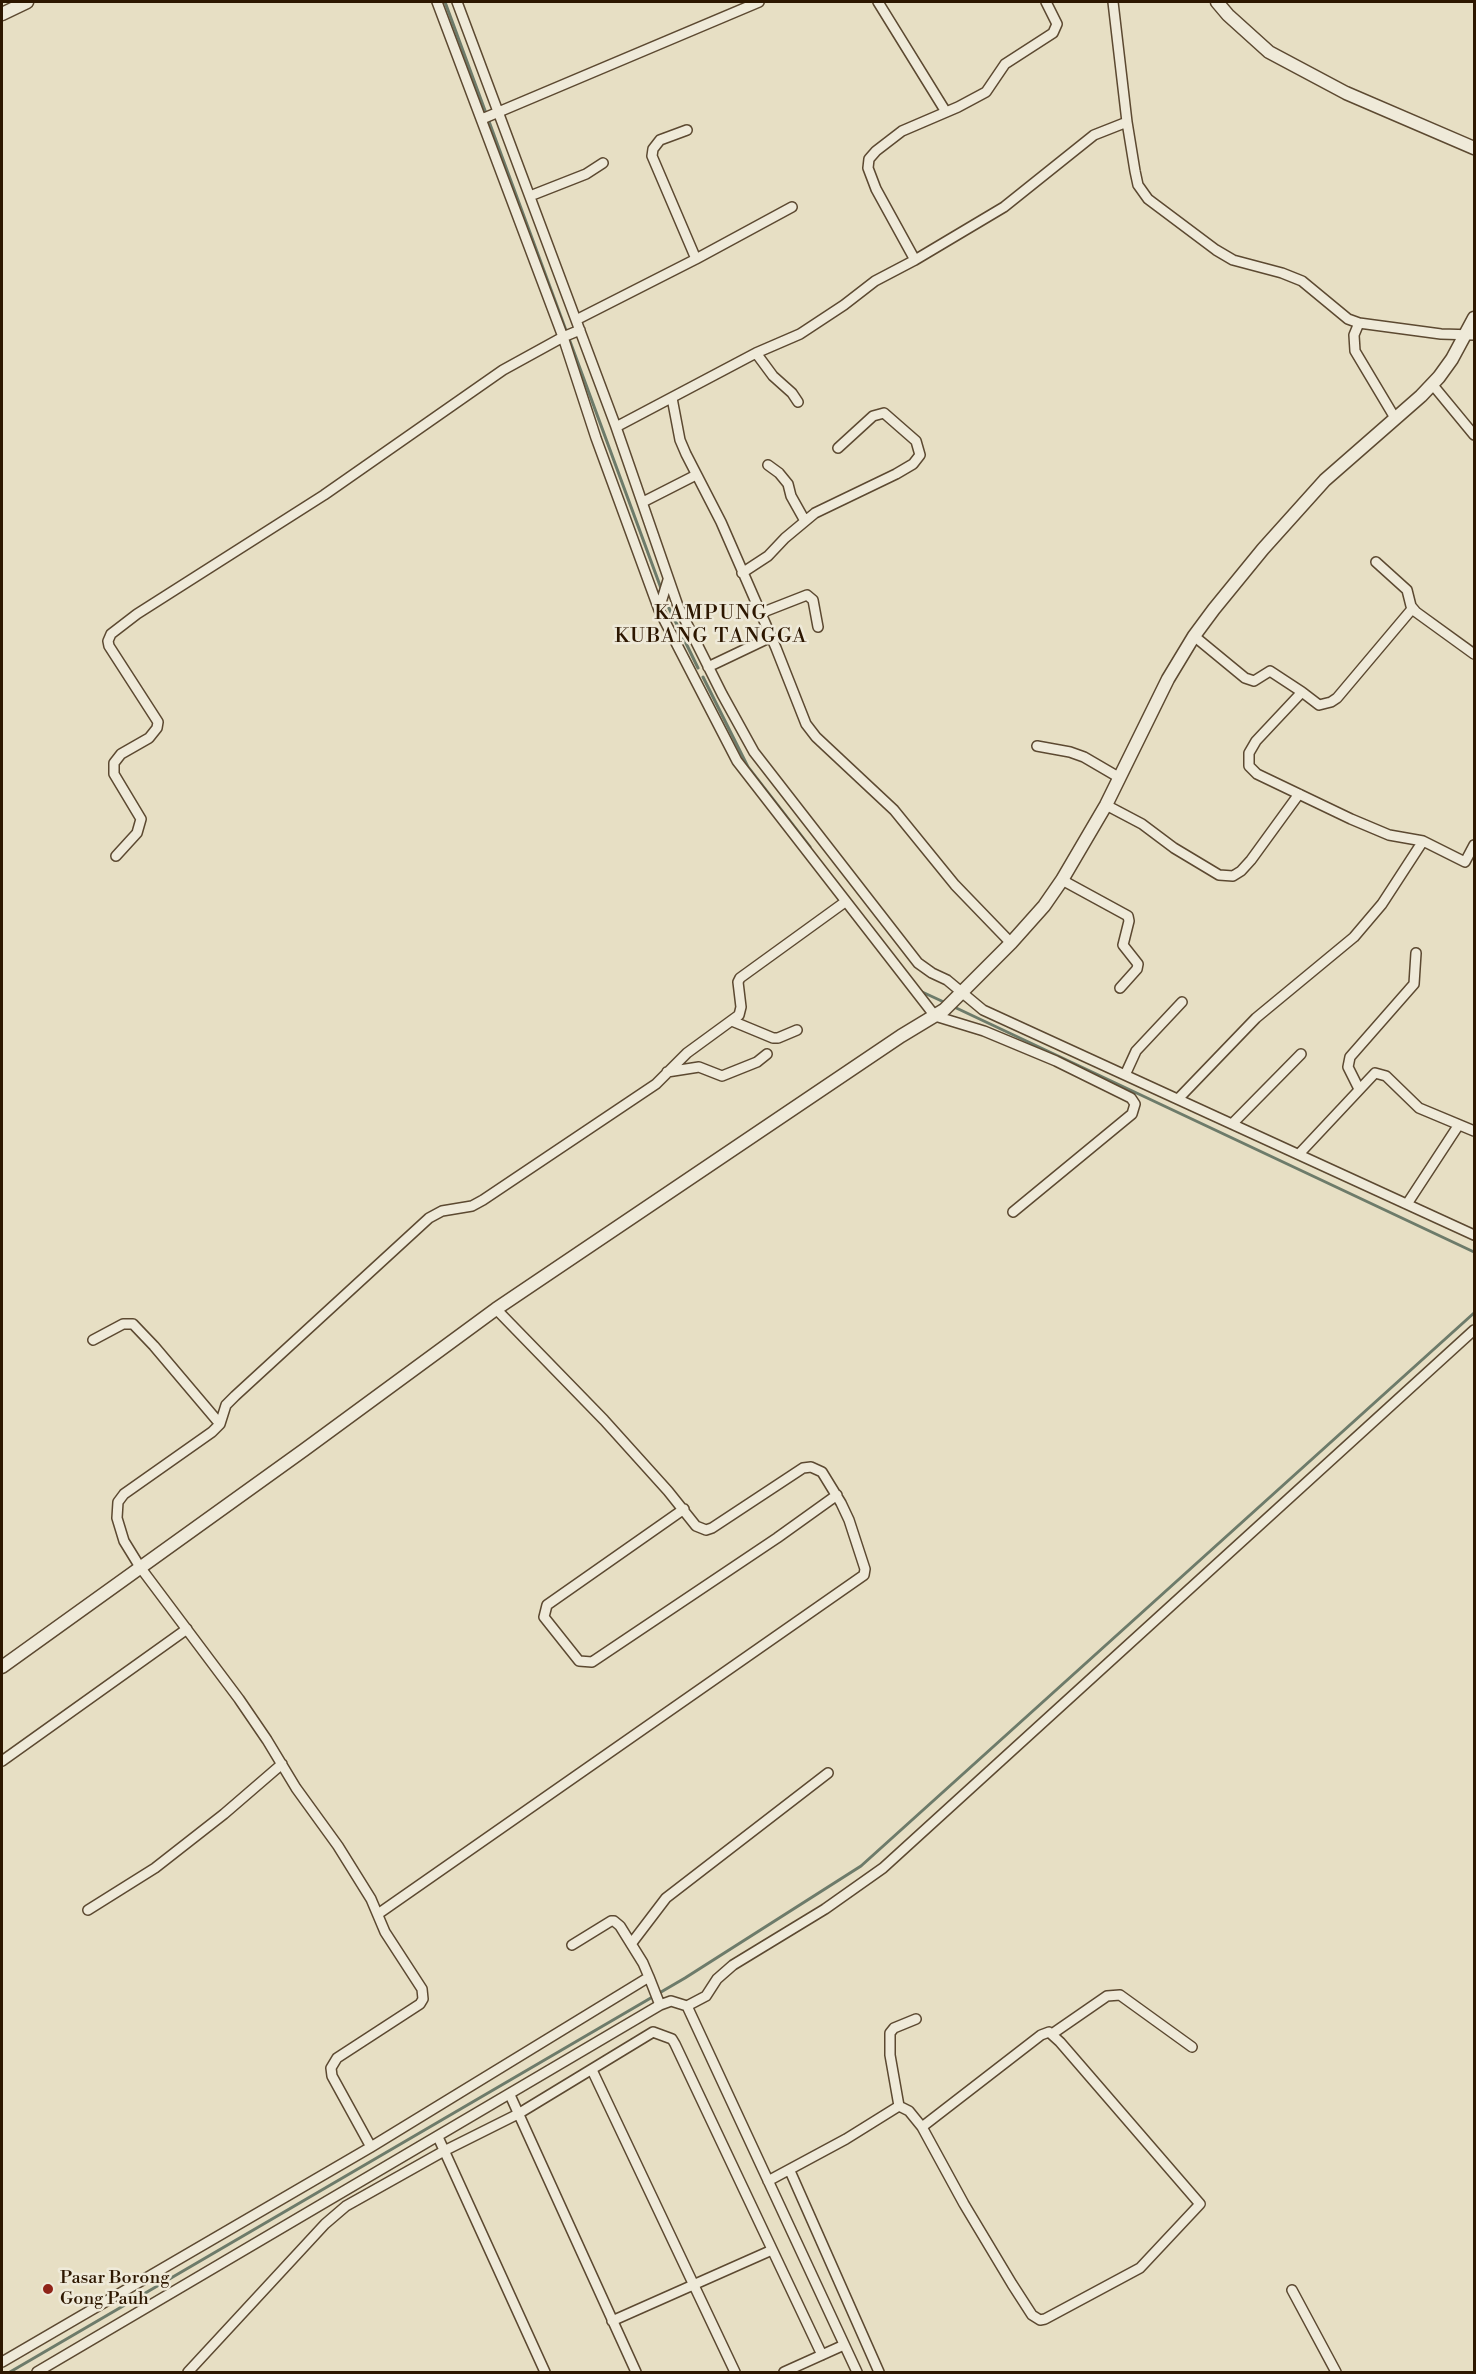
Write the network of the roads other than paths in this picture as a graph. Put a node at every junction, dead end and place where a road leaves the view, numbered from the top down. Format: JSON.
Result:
{"nodes":[{"id":1,"x":27,"y":2,"type":"edge"},
{"id":2,"x":437,"y":2,"type":"edge"},
{"id":3,"x":457,"y":2,"type":"edge"},
{"id":4,"x":759,"y":2,"type":"edge"},
{"id":5,"x":878,"y":2,"type":"edge"},
{"id":6,"x":1046,"y":2,"type":"edge"},
{"id":7,"x":1113,"y":2,"type":"edge"},
{"id":8,"x":1217,"y":2,"type":"edge"},
{"id":9,"x":2,"y":14,"type":"edge"},
{"id":10,"x":946,"y":112,"type":"junction"},
{"id":11,"x":490,"y":115,"type":"junction"},
{"id":12,"x":1127,"y":122,"type":"junction"},
{"id":13,"x":687,"y":130,"type":"dead end"},
{"id":14,"x":1474,"y":148,"type":"edge"},
{"id":15,"x":603,"y":163,"type":"dead end"},
{"id":16,"x":530,"y":195,"type":"junction"},
{"id":17,"x":792,"y":207,"type":"dead end"},
{"id":18,"x":696,"y":260,"type":"junction"},
{"id":19,"x":915,"y":260,"type":"junction"},
{"id":20,"x":1474,"y":318,"type":"edge"},
{"id":21,"x":576,"y":320,"type":"junction"},
{"id":22,"x":1359,"y":323,"type":"junction"},
{"id":23,"x":571,"y":334,"type":"junction"},
{"id":24,"x":1470,"y":335,"type":"edge"},
{"id":25,"x":756,"y":353,"type":"junction"},
{"id":26,"x":1432,"y":384,"type":"junction"},
{"id":27,"x":672,"y":398,"type":"junction"},
{"id":28,"x":798,"y":402,"type":"dead end"},
{"id":29,"x":1395,"y":418,"type":"junction"},
{"id":30,"x":616,"y":427,"type":"junction"},
{"id":31,"x":1474,"y":435,"type":"edge"},
{"id":32,"x":838,"y":448,"type":"dead end"},
{"id":33,"x":768,"y":465,"type":"dead end"},
{"id":34,"x":696,"y":475,"type":"junction"},
{"id":35,"x":643,"y":502,"type":"junction"},
{"id":36,"x":805,"y":521,"type":"junction"},
{"id":37,"x":1376,"y":562,"type":"dead end"},
{"id":38,"x":742,"y":573,"type":"junction"},
{"id":39,"x":667,"y":583,"type":"junction"},
{"id":40,"x":1412,"y":609,"type":"junction"},
{"id":41,"x":659,"y":610,"type":"junction"},
{"id":42,"x":761,"y":613,"type":"junction"},
{"id":43,"x":818,"y":627,"type":"dead end"},
{"id":44,"x":1194,"y":636,"type":"junction"},
{"id":45,"x":771,"y":637,"type":"junction"},
{"id":46,"x":1474,"y":654,"type":"edge"},
{"id":47,"x":708,"y":667,"type":"junction"},
{"id":48,"x":1302,"y":692,"type":"junction"},
{"id":49,"x":1037,"y":746,"type":"dead end"},
{"id":50,"x":1120,"y":778,"type":"junction"},
{"id":51,"x":1299,"y":794,"type":"junction"},
{"id":52,"x":1106,"y":805,"type":"junction"},
{"id":53,"x":1423,"y":841,"type":"junction"},
{"id":54,"x":1474,"y":845,"type":"edge"},
{"id":55,"x":116,"y":856,"type":"dead end"},
{"id":56,"x":1465,"y":862,"type":"junction"},
{"id":57,"x":1474,"y":866,"type":"edge"},
{"id":58,"x":1062,"y":880,"type":"junction"},
{"id":59,"x":845,"y":902,"type":"junction"},
{"id":60,"x":1011,"y":943,"type":"junction"},
{"id":61,"x":1416,"y":953,"type":"dead end"},
{"id":62,"x":1120,"y":988,"type":"dead end"},
{"id":63,"x":959,"y":995,"type":"junction"},
{"id":64,"x":1182,"y":1002,"type":"dead end"},
{"id":65,"x":940,"y":1013,"type":"junction"},
{"id":66,"x":732,"y":1021,"type":"junction"},
{"id":67,"x":797,"y":1030,"type":"dead end"},
{"id":68,"x":767,"y":1054,"type":"dead end"},
{"id":69,"x":1301,"y":1054,"type":"dead end"},
{"id":70,"x":667,"y":1072,"type":"junction"},
{"id":71,"x":1125,"y":1075,"type":"junction"},
{"id":72,"x":1359,"y":1089,"type":"junction"},
{"id":73,"x":1178,"y":1099,"type":"junction"},
{"id":74,"x":1232,"y":1124,"type":"junction"},
{"id":75,"x":1458,"y":1126,"type":"junction"},
{"id":76,"x":1474,"y":1131,"type":"edge"},
{"id":77,"x":1299,"y":1154,"type":"junction"},
{"id":78,"x":1407,"y":1204,"type":"junction"},
{"id":79,"x":1012,"y":1212,"type":"dead end"},
{"id":80,"x":1474,"y":1235,"type":"edge"},
{"id":81,"x":495,"y":1309,"type":"junction"},
{"id":82,"x":1474,"y":1330,"type":"edge"},
{"id":83,"x":93,"y":1340,"type":"dead end"},
{"id":84,"x":220,"y":1424,"type":"junction"},
{"id":85,"x":837,"y":1494,"type":"junction"},
{"id":86,"x":684,"y":1509,"type":"junction"},
{"id":87,"x":140,"y":1567,"type":"junction"},
{"id":88,"x":188,"y":1629,"type":"junction"},
{"id":89,"x":2,"y":1667,"type":"edge"},
{"id":90,"x":2,"y":1761,"type":"edge"},
{"id":91,"x":282,"y":1764,"type":"junction"},
{"id":92,"x":828,"y":1773,"type":"dead end"},
{"id":93,"x":88,"y":1910,"type":"dead end"},
{"id":94,"x":378,"y":1914,"type":"junction"},
{"id":95,"x":631,"y":1944,"type":"junction"},
{"id":96,"x":572,"y":1945,"type":"dead end"},
{"id":97,"x":651,"y":1982,"type":"junction"},
{"id":98,"x":659,"y":2001,"type":"junction"},
{"id":99,"x":687,"y":2006,"type":"junction"},
{"id":100,"x":916,"y":2019,"type":"dead end"},
{"id":101,"x":1052,"y":2034,"type":"junction"},
{"id":102,"x":1191,"y":2047,"type":"dead end"},
{"id":103,"x":592,"y":2070,"type":"junction"},
{"id":104,"x":510,"y":2095,"type":"junction"},
{"id":105,"x":898,"y":2106,"type":"junction"},
{"id":106,"x":518,"y":2114,"type":"junction"},
{"id":107,"x":922,"y":2127,"type":"junction"},
{"id":108,"x":438,"y":2137,"type":"junction"},
{"id":109,"x":371,"y":2147,"type":"junction"},
{"id":110,"x":444,"y":2151,"type":"junction"},
{"id":111,"x":790,"y":2171,"type":"junction"},
{"id":112,"x":768,"y":2181,"type":"junction"},
{"id":113,"x":772,"y":2250,"type":"junction"},
{"id":114,"x":693,"y":2286,"type":"junction"},
{"id":115,"x":1292,"y":2290,"type":"dead end"},
{"id":116,"x":612,"y":2321,"type":"junction"},
{"id":117,"x":844,"y":2345,"type":"junction"},
{"id":118,"x":822,"y":2355,"type":"junction"},
{"id":119,"x":2,"y":2362,"type":"edge"},
{"id":120,"x":37,"y":2373,"type":"edge"},
{"id":121,"x":188,"y":2373,"type":"edge"},
{"id":122,"x":545,"y":2373,"type":"edge"},
{"id":123,"x":636,"y":2373,"type":"edge"},
{"id":124,"x":735,"y":2373,"type":"edge"},
{"id":125,"x":784,"y":2373,"type":"edge"},
{"id":126,"x":857,"y":2373,"type":"edge"},
{"id":127,"x":879,"y":2373,"type":"edge"},
{"id":128,"x":1336,"y":2373,"type":"edge"}],
"edges":[{"from":1,"to":9,"type":"street"},
{"from":2,"to":11,"type":"street"},
{"from":3,"to":11,"type":"street"},
{"from":4,"to":11,"type":"street"},
{"from":5,"to":10,"type":"street"},
{"from":6,"to":10,"type":"street"},
{"from":7,"to":12,"type":"street"},
{"from":8,"to":14,"type":"street"},
{"from":10,"to":19,"type":"street"},
{"from":11,"to":16,"type":"street"},
{"from":11,"to":23,"type":"street"},
{"from":12,"to":19,"type":"street"},
{"from":12,"to":22,"type":"street"},
{"from":13,"to":18,"type":"street"},
{"from":15,"to":16,"type":"street"},
{"from":16,"to":21,"type":"street"},
{"from":17,"to":18,"type":"street"},
{"from":18,"to":21,"type":"street"},
{"from":19,"to":25,"type":"street"},
{"from":20,"to":24,"type":"street"},
{"from":21,"to":23,"type":"street"},
{"from":22,"to":24,"type":"street"},
{"from":22,"to":29,"type":"street"},
{"from":23,"to":30,"type":"street"},
{"from":23,"to":41,"type":"street"},
{"from":23,"to":55,"type":"street"},
{"from":24,"to":26,"type":"street"},
{"from":25,"to":27,"type":"street"},
{"from":25,"to":28,"type":"street"},
{"from":26,"to":29,"type":"street"},
{"from":26,"to":31,"type":"street"},
{"from":27,"to":30,"type":"street"},
{"from":27,"to":34,"type":"street"},
{"from":29,"to":44,"type":"street"},
{"from":30,"to":35,"type":"street"},
{"from":32,"to":36,"type":"street"},
{"from":33,"to":36,"type":"street"},
{"from":34,"to":35,"type":"street"},
{"from":34,"to":38,"type":"street"},
{"from":35,"to":39,"type":"street"},
{"from":36,"to":38,"type":"street"},
{"from":37,"to":40,"type":"street"},
{"from":38,"to":42,"type":"street"},
{"from":39,"to":41,"type":"street"},
{"from":39,"to":47,"type":"street"},
{"from":40,"to":46,"type":"street"},
{"from":40,"to":48,"type":"street"},
{"from":41,"to":59,"type":"street"},
{"from":42,"to":43,"type":"street"},
{"from":42,"to":45,"type":"street"},
{"from":44,"to":48,"type":"street"},
{"from":44,"to":50,"type":"street"},
{"from":45,"to":47,"type":"street"},
{"from":45,"to":60,"type":"street"},
{"from":47,"to":63,"type":"street"},
{"from":48,"to":51,"type":"street"},
{"from":49,"to":50,"type":"street"},
{"from":50,"to":52,"type":"street"},
{"from":51,"to":52,"type":"street"},
{"from":51,"to":53,"type":"street"},
{"from":52,"to":58,"type":"street"},
{"from":53,"to":56,"type":"street"},
{"from":53,"to":73,"type":"street"},
{"from":54,"to":56,"type":"street"},
{"from":56,"to":57,"type":"street"},
{"from":58,"to":60,"type":"street"},
{"from":58,"to":62,"type":"street"},
{"from":59,"to":65,"type":"street"},
{"from":59,"to":66,"type":"street"},
{"from":60,"to":63,"type":"street"},
{"from":61,"to":72,"type":"street"},
{"from":63,"to":65,"type":"street"},
{"from":63,"to":71,"type":"street"},
{"from":64,"to":71,"type":"street"},
{"from":65,"to":79,"type":"street"},
{"from":65,"to":81,"type":"street"},
{"from":66,"to":67,"type":"street"},
{"from":66,"to":70,"type":"street"},
{"from":68,"to":70,"type":"street"},
{"from":69,"to":74,"type":"street"},
{"from":70,"to":84,"type":"street"},
{"from":71,"to":73,"type":"street"},
{"from":72,"to":75,"type":"street"},
{"from":72,"to":77,"type":"street"},
{"from":73,"to":74,"type":"street"},
{"from":74,"to":77,"type":"street"},
{"from":75,"to":76,"type":"street"},
{"from":75,"to":78,"type":"street"},
{"from":77,"to":78,"type":"street"},
{"from":78,"to":80,"type":"street"},
{"from":81,"to":86,"type":"street"},
{"from":81,"to":87,"type":"street"},
{"from":82,"to":99,"type":"street"},
{"from":83,"to":84,"type":"street"},
{"from":84,"to":87,"type":"street"},
{"from":85,"to":86,"type":"street"},
{"from":85,"to":86,"type":"street"},
{"from":85,"to":94,"type":"street"},
{"from":87,"to":88,"type":"street"},
{"from":87,"to":89,"type":"street"},
{"from":88,"to":90,"type":"street"},
{"from":88,"to":91,"type":"street"},
{"from":91,"to":93,"type":"street"},
{"from":91,"to":94,"type":"street"},
{"from":92,"to":95,"type":"street"},
{"from":94,"to":109,"type":"street"},
{"from":95,"to":96,"type":"street"},
{"from":95,"to":97,"type":"street"},
{"from":97,"to":98,"type":"street"},
{"from":97,"to":109,"type":"street"},
{"from":98,"to":99,"type":"street"},
{"from":98,"to":104,"type":"street"},
{"from":99,"to":112,"type":"street"},
{"from":100,"to":105,"type":"street"},
{"from":101,"to":102,"type":"street"},
{"from":101,"to":107,"type":"street"},
{"from":101,"to":107,"type":"street"},
{"from":103,"to":106,"type":"street"},
{"from":103,"to":113,"type":"street"},
{"from":103,"to":114,"type":"street"},
{"from":104,"to":106,"type":"street"},
{"from":104,"to":108,"type":"street"},
{"from":105,"to":107,"type":"street"},
{"from":105,"to":111,"type":"street"},
{"from":106,"to":110,"type":"street"},
{"from":106,"to":116,"type":"street"},
{"from":108,"to":110,"type":"street"},
{"from":108,"to":120,"type":"street"},
{"from":109,"to":119,"type":"street"},
{"from":110,"to":121,"type":"street"},
{"from":110,"to":122,"type":"street"},
{"from":111,"to":112,"type":"street"},
{"from":111,"to":127,"type":"street"},
{"from":112,"to":117,"type":"street"},
{"from":113,"to":114,"type":"street"},
{"from":113,"to":118,"type":"street"},
{"from":114,"to":116,"type":"street"},
{"from":114,"to":124,"type":"street"},
{"from":115,"to":128,"type":"street"},
{"from":116,"to":123,"type":"street"},
{"from":117,"to":118,"type":"street"},
{"from":117,"to":126,"type":"street"},
{"from":118,"to":125,"type":"street"}]}
